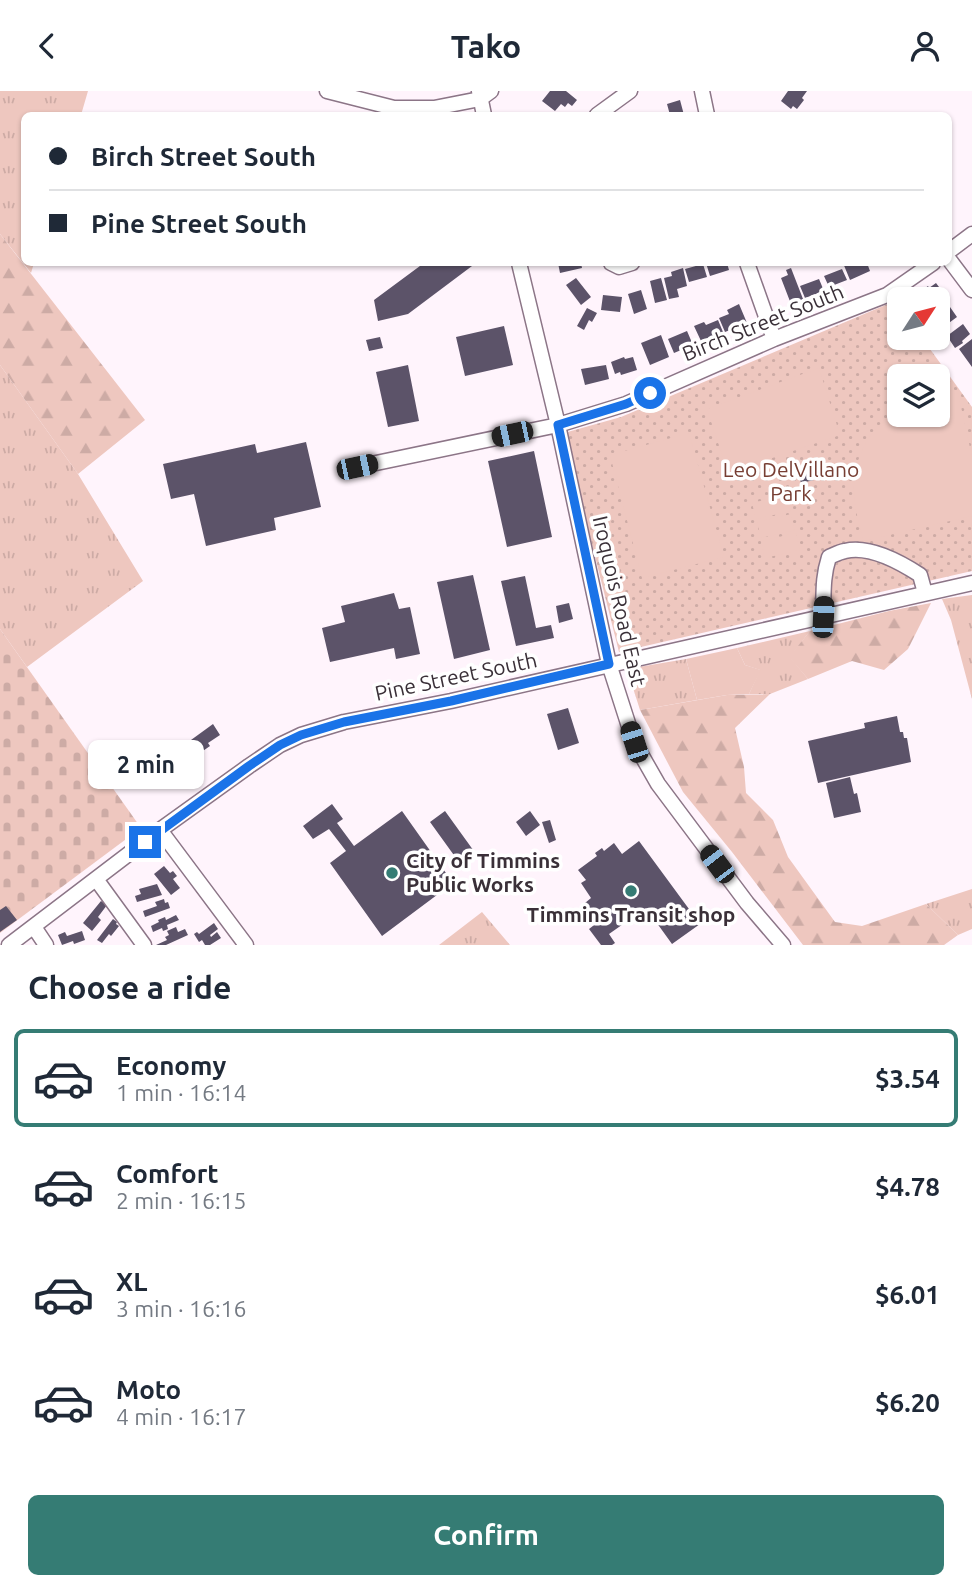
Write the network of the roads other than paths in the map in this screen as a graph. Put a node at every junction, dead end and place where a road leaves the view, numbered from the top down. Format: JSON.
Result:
{"nodes":[{"id":1,"x":327,"y":91,"type":"edge"},
{"id":2,"x":630,"y":91,"type":"edge"},
{"id":3,"x":702,"y":91,"type":"edge"},
{"id":4,"x":483,"y":94,"type":"edge"},
{"id":5,"x":484,"y":112,"type":"edge"},
{"id":6,"x":601,"y":112,"type":"edge"},
{"id":7,"x":706,"y":112,"type":"edge"},
{"id":8,"x":972,"y":234,"type":"edge"},
{"id":9,"x":952,"y":249,"type":"edge"},
{"id":10,"x":952,"y":263,"type":"edge"},
{"id":11,"x":520,"y":266,"type":"edge"},
{"id":12,"x":748,"y":266,"type":"edge"},
{"id":13,"x":929,"y":266,"type":"edge"},
{"id":14,"x":972,"y":290,"type":"edge"},
{"id":15,"x":774,"y":339,"type":"junction"},
{"id":16,"x":558,"y":425,"type":"junction"},
{"id":17,"x":357,"y":467,"type":"dead end"},
{"id":18,"x":972,"y":583,"type":"edge"},
{"id":19,"x":925,"y":593,"type":"junction"},
{"id":20,"x":823,"y":617,"type":"junction"},
{"id":21,"x":609,"y":664,"type":"junction"},
{"id":22,"x":160,"y":830,"type":"junction"},
{"id":23,"x":96,"y":879,"type":"junction"},
{"id":24,"x":34,"y":927,"type":"junction"},
{"id":25,"x":9,"y":945,"type":"edge"},
{"id":26,"x":46,"y":945,"type":"edge"},
{"id":27,"x":144,"y":945,"type":"edge"},
{"id":28,"x":246,"y":945,"type":"edge"},
{"id":29,"x":783,"y":945,"type":"edge"}],
"edges":[{"from":1,"to":4,"type":"street"},
{"from":2,"to":6,"type":"street"},
{"from":3,"to":7,"type":"street"},
{"from":4,"to":5,"type":"street"},
{"from":8,"to":9,"type":"street"},
{"from":10,"to":14,"type":"street"},
{"from":11,"to":16,"type":"street","name":"Iroquois Road East"},
{"from":12,"to":15,"type":"street"},
{"from":13,"to":15,"type":"street","name":"Birch Street South"},
{"from":15,"to":16,"type":"street","name":"Birch Street South"},
{"from":16,"to":17,"type":"street","name":"Birch Street South"},
{"from":16,"to":21,"type":"street","name":"Iroquois Road East"},
{"from":18,"to":19,"type":"street","name":"Pine Street South"},
{"from":19,"to":20,"type":"street","name":"Pine Street South"},
{"from":19,"to":20,"type":"street"},
{"from":20,"to":21,"type":"street","name":"Pine Street South"},
{"from":21,"to":22,"type":"street","name":"Pine Street South"},
{"from":21,"to":29,"type":"street","name":"Iroquois Road East"},
{"from":22,"to":23,"type":"street","name":"Pine Street South"},
{"from":22,"to":28,"type":"street"},
{"from":23,"to":24,"type":"street","name":"Pine Street South"},
{"from":23,"to":27,"type":"street"},
{"from":24,"to":25,"type":"street","name":"Pine Street South"},
{"from":24,"to":26,"type":"street"}]}
